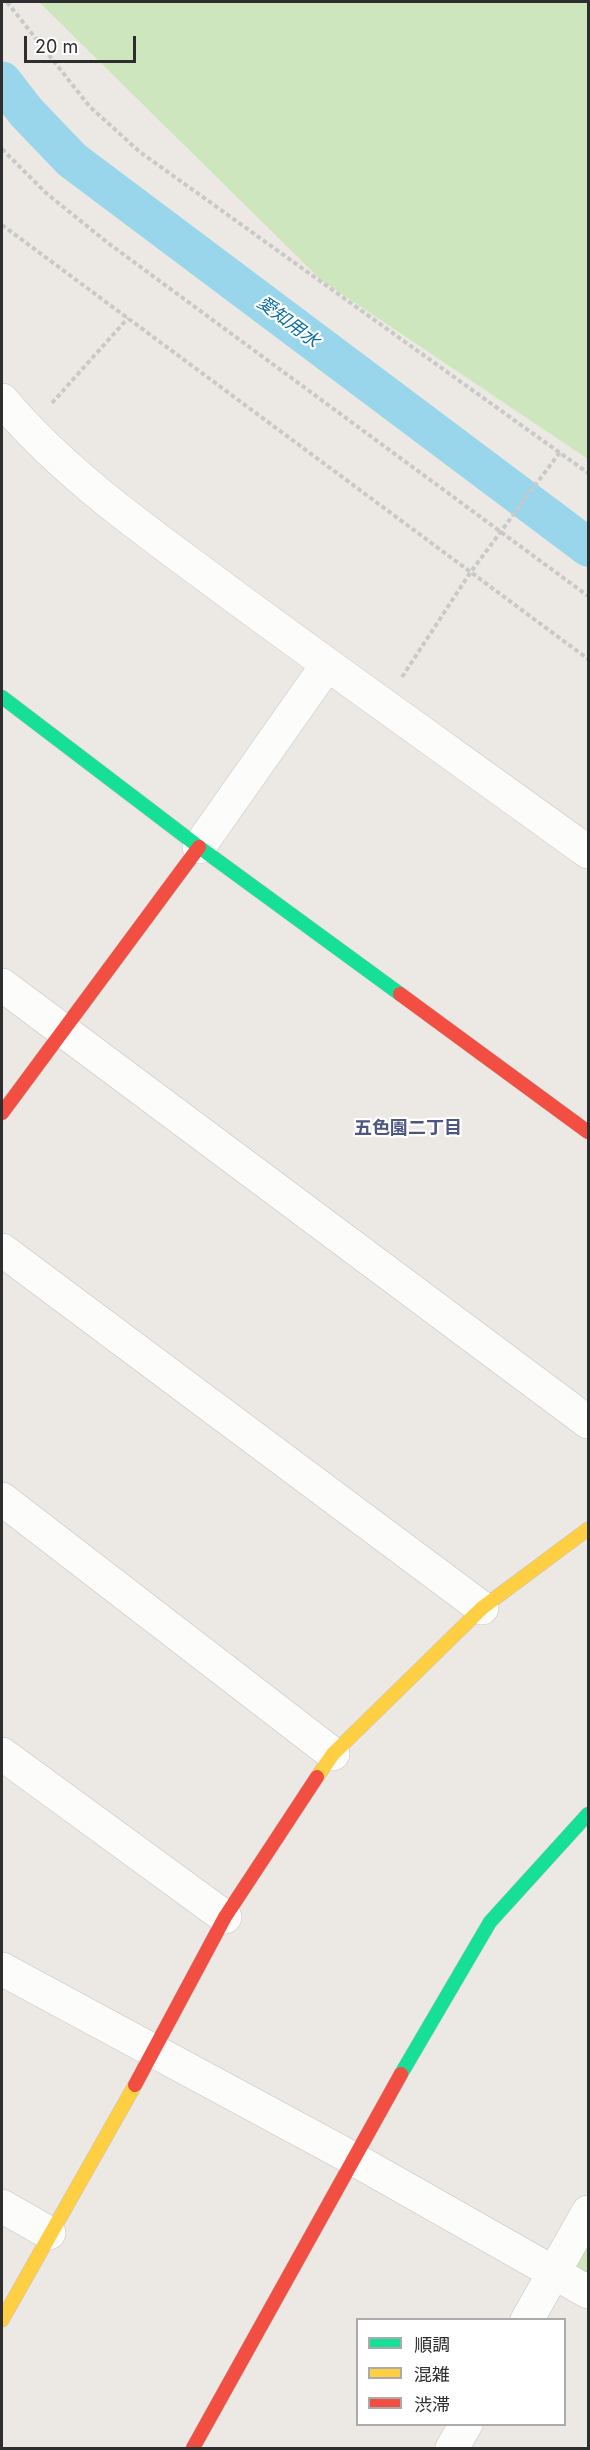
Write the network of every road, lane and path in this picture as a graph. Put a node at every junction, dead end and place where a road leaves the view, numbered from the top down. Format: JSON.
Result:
{"nodes":[{"id":1,"x":7,"y":2,"type":"edge"},
{"id":2,"x":2,"y":149,"type":"edge"},
{"id":3,"x":2,"y":225,"type":"edge"},
{"id":4,"x":128,"y":318,"type":"junction"},
{"id":5,"x":2,"y":400,"type":"edge"},
{"id":6,"x":27,"y":430,"type":"junction"},
{"id":7,"x":560,"y":452,"type":"junction"},
{"id":8,"x":588,"y":473,"type":"edge"},
{"id":9,"x":501,"y":531,"type":"junction"},
{"id":10,"x":470,"y":573,"type":"junction"},
{"id":11,"x":588,"y":596,"type":"edge"},
{"id":12,"x":588,"y":659,"type":"edge"},
{"id":13,"x":327,"y":665,"type":"junction"},
{"id":14,"x":2,"y":697,"type":"edge"},
{"id":15,"x":384,"y":705,"type":"junction"},
{"id":16,"x":199,"y":847,"type":"junction"},
{"id":17,"x":588,"y":852,"type":"edge"},
{"id":18,"x":2,"y":985,"type":"edge"},
{"id":19,"x":62,"y":1031,"type":"junction"},
{"id":20,"x":2,"y":1113,"type":"edge"},
{"id":21,"x":588,"y":1132,"type":"edge"},
{"id":22,"x":2,"y":1250,"type":"edge"},
{"id":23,"x":588,"y":1422,"type":"edge"},
{"id":24,"x":2,"y":1499,"type":"edge"},
{"id":25,"x":588,"y":1530,"type":"edge"},
{"id":26,"x":482,"y":1608,"type":"junction"},
{"id":27,"x":2,"y":1754,"type":"edge"},
{"id":28,"x":333,"y":1754,"type":"junction"},
{"id":29,"x":588,"y":1814,"type":"edge"},
{"id":30,"x":225,"y":1917,"type":"junction"},
{"id":31,"x":2,"y":1969,"type":"edge"},
{"id":32,"x":154,"y":2051,"type":"junction"},
{"id":33,"x":352,"y":2158,"type":"junction"},
{"id":34,"x":2,"y":2206,"type":"edge"},
{"id":35,"x":588,"y":2212,"type":"edge"},
{"id":36,"x":49,"y":2233,"type":"junction"},
{"id":37,"x":554,"y":2273,"type":"junction"},
{"id":38,"x":588,"y":2292,"type":"edge"},
{"id":39,"x":528,"y":2318,"type":"edge"},
{"id":40,"x":2,"y":2320,"type":"edge"},
{"id":41,"x":465,"y":2426,"type":"edge"},
{"id":42,"x":193,"y":2448,"type":"edge"},
{"id":43,"x":452,"y":2448,"type":"edge"}],
"edges":[{"from":1,"to":7,"type":"path"},
{"from":2,"to":9,"type":"path"},
{"from":3,"to":4,"type":"path"},
{"from":4,"to":6,"type":"path"},
{"from":4,"to":10,"type":"path"},
{"from":5,"to":6,"type":"street"},
{"from":6,"to":13,"type":"street"},
{"from":7,"to":8,"type":"path"},
{"from":7,"to":9,"type":"path"},
{"from":9,"to":10,"type":"path"},
{"from":9,"to":11,"type":"path"},
{"from":10,"to":12,"type":"path"},
{"from":10,"to":15,"type":"path"},
{"from":13,"to":15,"type":"street"},
{"from":13,"to":16,"type":"street"},
{"from":14,"to":16,"type":"street"},
{"from":15,"to":17,"type":"street"},
{"from":16,"to":19,"type":"street"},
{"from":16,"to":21,"type":"street"},
{"from":18,"to":19,"type":"street"},
{"from":19,"to":20,"type":"street"},
{"from":19,"to":23,"type":"street"},
{"from":22,"to":26,"type":"street"},
{"from":24,"to":28,"type":"street"},
{"from":25,"to":26,"type":"street"},
{"from":26,"to":28,"type":"street"},
{"from":27,"to":30,"type":"street"},
{"from":28,"to":30,"type":"street"},
{"from":29,"to":33,"type":"street"},
{"from":30,"to":32,"type":"street"},
{"from":31,"to":32,"type":"street"},
{"from":32,"to":33,"type":"street"},
{"from":32,"to":36,"type":"street"},
{"from":33,"to":37,"type":"street"},
{"from":33,"to":42,"type":"street"},
{"from":34,"to":36,"type":"street"},
{"from":35,"to":37,"type":"street"},
{"from":36,"to":40,"type":"street"},
{"from":37,"to":38,"type":"street"},
{"from":37,"to":39,"type":"street"},
{"from":41,"to":43,"type":"street"}]}
